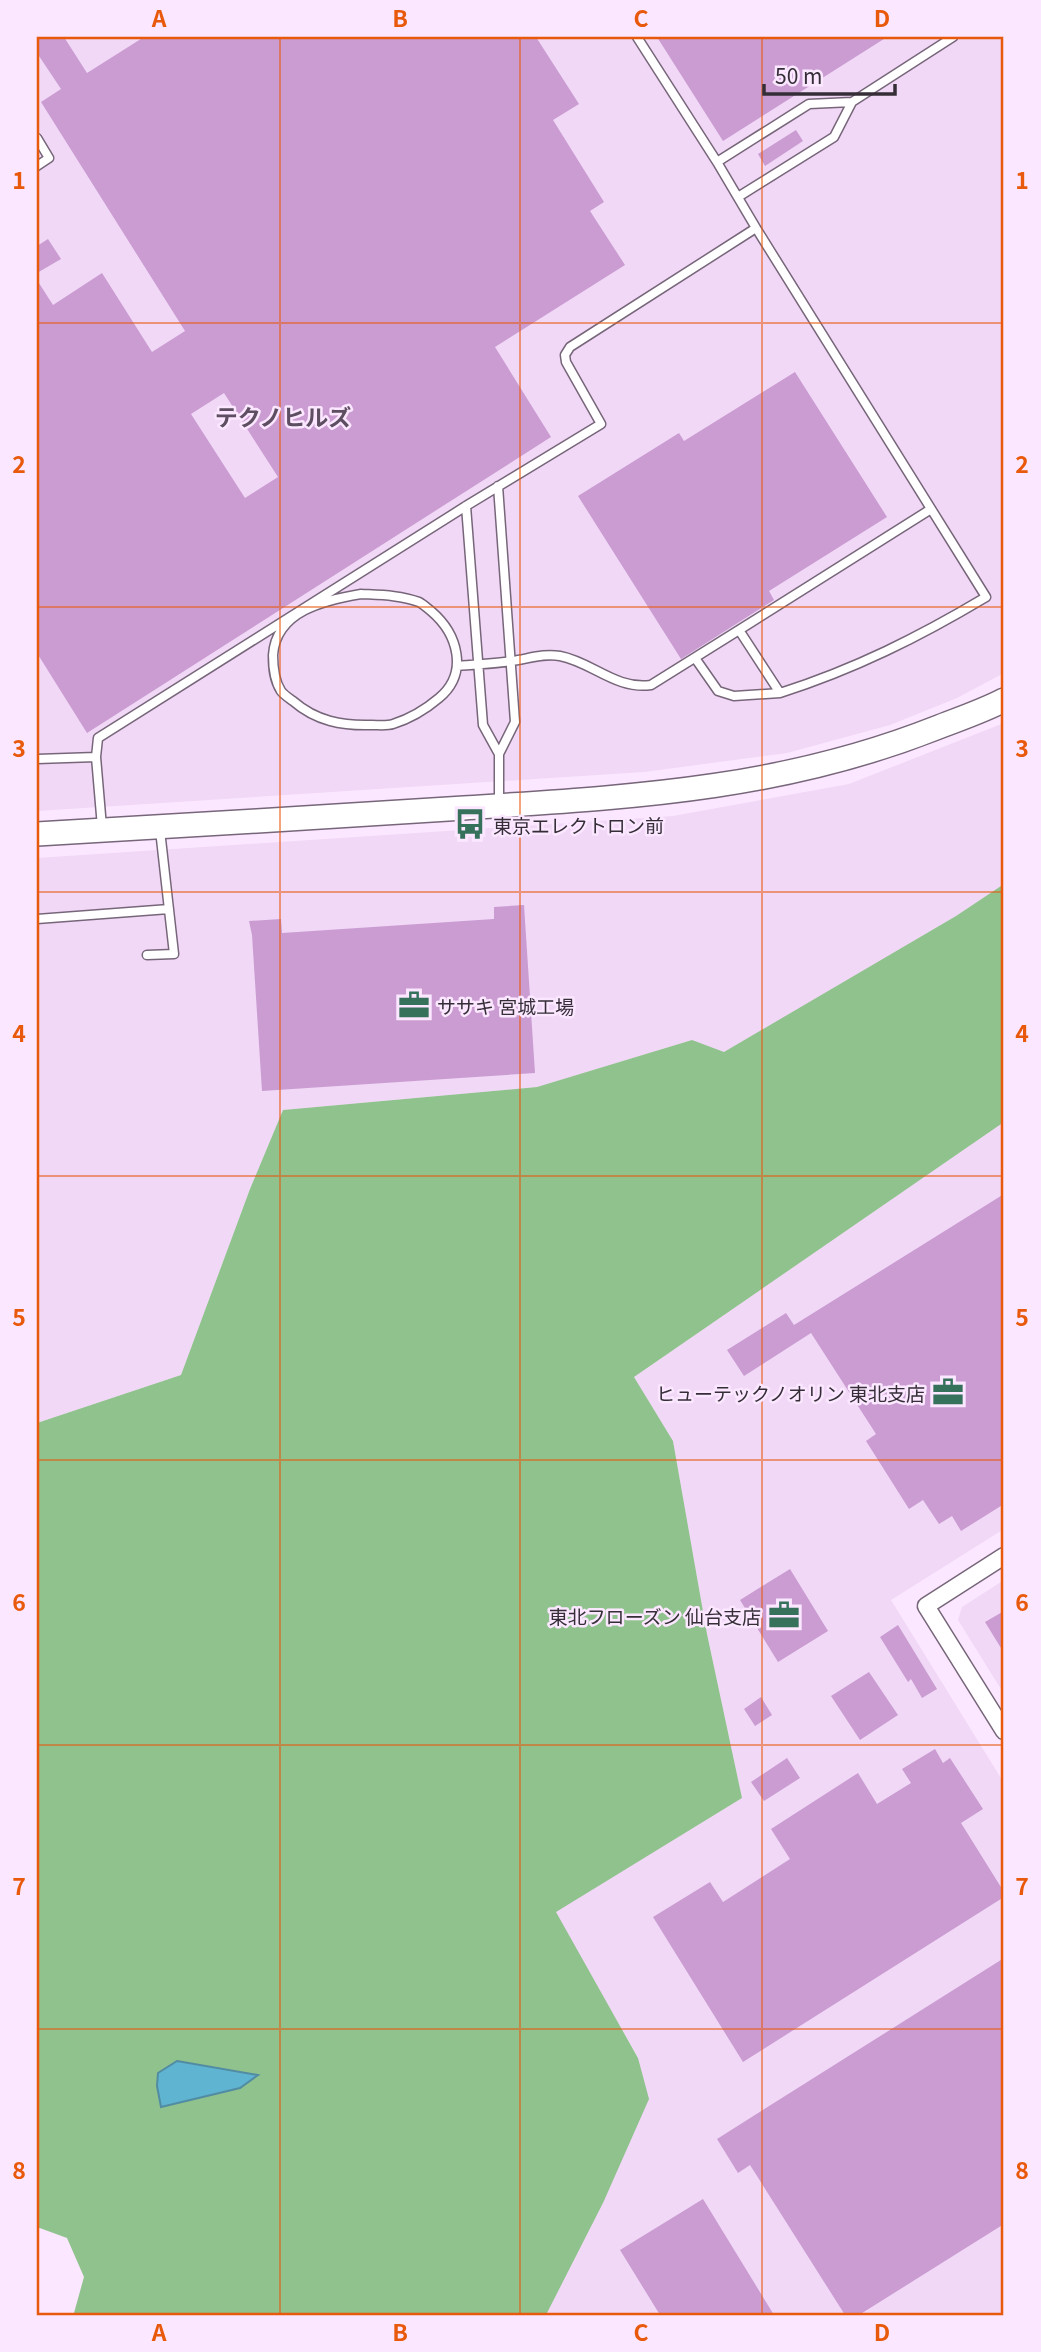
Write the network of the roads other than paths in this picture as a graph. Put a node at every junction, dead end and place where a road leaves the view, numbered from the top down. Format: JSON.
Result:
{"nodes":[{"id":1,"x":638,"y":37,"type":"edge"},
{"id":2,"x":953,"y":37,"type":"edge"},
{"id":3,"x":852,"y":102,"type":"junction"},
{"id":4,"x":37,"y":138,"type":"edge"},
{"id":5,"x":717,"y":162,"type":"junction"},
{"id":6,"x":37,"y":166,"type":"edge"},
{"id":7,"x":738,"y":197,"type":"junction"},
{"id":8,"x":756,"y":228,"type":"junction"},
{"id":9,"x":498,"y":486,"type":"junction"},
{"id":10,"x":466,"y":506,"type":"junction"},
{"id":11,"x":931,"y":509,"type":"junction"},
{"id":12,"x":304,"y":609,"type":"junction"},
{"id":13,"x":739,"y":630,"type":"junction"},
{"id":14,"x":695,"y":658,"type":"junction"},
{"id":15,"x":511,"y":661,"type":"junction"},
{"id":16,"x":479,"y":663,"type":"junction"},
{"id":17,"x":458,"y":666,"type":"junction"},
{"id":18,"x":780,"y":694,"type":"junction"},
{"id":19,"x":1004,"y":700,"type":"edge"},
{"id":20,"x":499,"y":754,"type":"junction"},
{"id":21,"x":96,"y":757,"type":"junction"},
{"id":22,"x":37,"y":759,"type":"edge"},
{"id":23,"x":499,"y":805,"type":"junction"},
{"id":24,"x":160,"y":827,"type":"junction"},
{"id":25,"x":102,"y":830,"type":"junction"},
{"id":26,"x":37,"y":834,"type":"edge"},
{"id":27,"x":169,"y":909,"type":"junction"},
{"id":28,"x":37,"y":919,"type":"edge"},
{"id":29,"x":146,"y":955,"type":"dead end"},
{"id":30,"x":1004,"y":1556,"type":"edge"},
{"id":31,"x":1004,"y":1731,"type":"edge"}],
"edges":[{"from":1,"to":5,"type":"lane"},
{"from":2,"to":3,"type":"lane"},
{"from":3,"to":5,"type":"lane"},
{"from":3,"to":7,"type":"lane"},
{"from":4,"to":6,"type":"lane"},
{"from":5,"to":7,"type":"lane"},
{"from":7,"to":8,"type":"lane"},
{"from":8,"to":9,"type":"lane"},
{"from":8,"to":11,"type":"lane"},
{"from":9,"to":10,"type":"lane"},
{"from":9,"to":15,"type":"lane"},
{"from":10,"to":12,"type":"lane"},
{"from":10,"to":16,"type":"lane"},
{"from":11,"to":13,"type":"lane"},
{"from":11,"to":18,"type":"lane"},
{"from":12,"to":17,"type":"lane"},
{"from":12,"to":17,"type":"lane"},
{"from":12,"to":21,"type":"lane"},
{"from":13,"to":14,"type":"lane"},
{"from":13,"to":18,"type":"lane"},
{"from":14,"to":15,"type":"lane"},
{"from":14,"to":18,"type":"lane"},
{"from":15,"to":16,"type":"lane"},
{"from":15,"to":20,"type":"lane"},
{"from":16,"to":17,"type":"lane"},
{"from":16,"to":20,"type":"lane"},
{"from":19,"to":23,"type":"street"},
{"from":20,"to":23,"type":"lane"},
{"from":21,"to":22,"type":"lane"},
{"from":21,"to":25,"type":"lane"},
{"from":23,"to":24,"type":"street"},
{"from":24,"to":25,"type":"street"},
{"from":24,"to":27,"type":"lane"},
{"from":25,"to":26,"type":"street"},
{"from":27,"to":28,"type":"lane"},
{"from":27,"to":29,"type":"lane"},
{"from":30,"to":31,"type":"street"}]}
